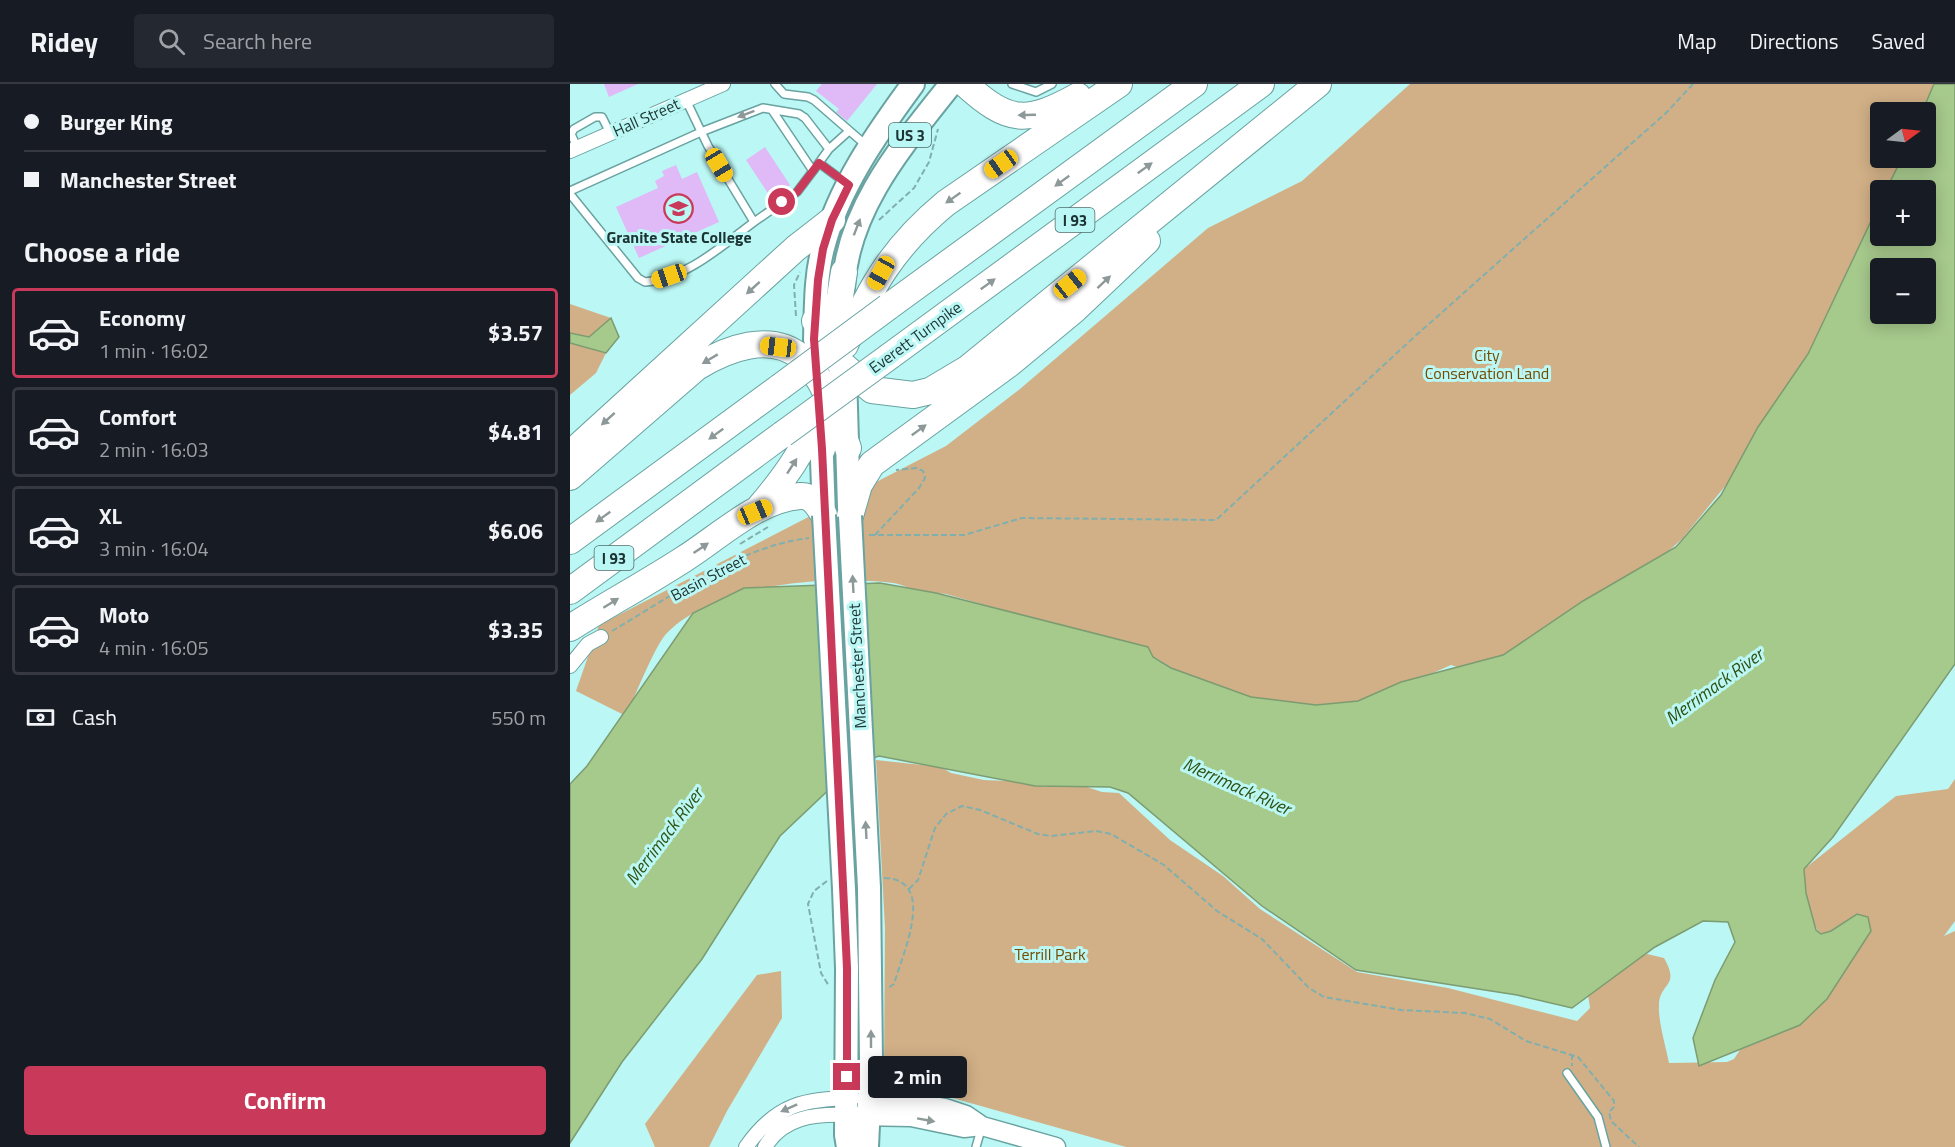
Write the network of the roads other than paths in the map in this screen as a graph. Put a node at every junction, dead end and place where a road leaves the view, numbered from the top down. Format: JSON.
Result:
{"nodes":[{"id":1,"x":722,"y":84,"type":"edge"},
{"id":2,"x":775,"y":84,"type":"edge"},
{"id":3,"x":913,"y":84,"type":"edge"},
{"id":4,"x":951,"y":84,"type":"edge"},
{"id":5,"x":965,"y":84,"type":"edge"},
{"id":6,"x":1012,"y":84,"type":"edge"},
{"id":7,"x":1052,"y":84,"type":"edge"},
{"id":8,"x":1099,"y":84,"type":"edge"},
{"id":9,"x":1119,"y":84,"type":"edge"},
{"id":10,"x":1194,"y":84,"type":"edge"},
{"id":11,"x":1261,"y":84,"type":"edge"},
{"id":12,"x":1308,"y":92,"type":"edge"},
{"id":13,"x":686,"y":100,"type":"junction"},
{"id":14,"x":772,"y":110,"type":"junction"},
{"id":15,"x":849,"y":131,"type":"junction"},
{"id":16,"x":701,"y":132,"type":"junction"},
{"id":17,"x":610,"y":133,"type":"junction"},
{"id":18,"x":574,"y":149,"type":"edge"},
{"id":19,"x":829,"y":149,"type":"junction"},
{"id":20,"x":819,"y":163,"type":"junction"},
{"id":21,"x":859,"y":167,"type":"junction"},
{"id":22,"x":813,"y":171,"type":"junction"},
{"id":23,"x":570,"y":193,"type":"edge"},
{"id":24,"x":832,"y":220,"type":"junction"},
{"id":25,"x":754,"y":222,"type":"junction"},
{"id":26,"x":844,"y":272,"type":"joint"},
{"id":27,"x":806,"y":322,"type":"junction"},
{"id":28,"x":840,"y":356,"type":"junction"},
{"id":29,"x":823,"y":396,"type":"junction"},
{"id":30,"x":848,"y":448,"type":"junction"},
{"id":31,"x":822,"y":449,"type":"joint"},
{"id":32,"x":570,"y":454,"type":"edge"},
{"id":33,"x":570,"y":477,"type":"edge"},
{"id":34,"x":763,"y":518,"type":"junction"},
{"id":35,"x":821,"y":526,"type":"junction"},
{"id":36,"x":857,"y":526,"type":"junction"},
{"id":37,"x":570,"y":541,"type":"edge"},
{"id":38,"x":570,"y":591,"type":"edge"},
{"id":39,"x":570,"y":628,"type":"edge"},
{"id":40,"x":601,"y":637,"type":"road end"},
{"id":41,"x":571,"y":668,"type":"edge"},
{"id":42,"x":1570,"y":1071,"type":"road end"},
{"id":43,"x":846,"y":1107,"type":"junction"},
{"id":44,"x":870,"y":1107,"type":"junction"},
{"id":45,"x":982,"y":1126,"type":"junction"},
{"id":46,"x":747,"y":1147,"type":"edge"},
{"id":47,"x":765,"y":1147,"type":"edge"},
{"id":48,"x":848,"y":1147,"type":"edge"},
{"id":49,"x":867,"y":1147,"type":"edge"},
{"id":50,"x":976,"y":1147,"type":"edge"},
{"id":51,"x":1056,"y":1147,"type":"edge"},
{"id":52,"x":1606,"y":1147,"type":"edge"}],
"edges":[{"from":1,"to":13,"type":"street","name":"Hall Street"},
{"from":2,"to":15,"type":"lane"},
{"from":3,"to":21,"type":"main road","number":"US 3"},
{"from":26,"to":4,"type":"main road","number":"US 3","one_way":true},
{"from":8,"to":5,"type":"highway","one_way":true},
{"from":6,"to":7,"type":"lane"},
{"from":9,"to":28,"type":"highway","one_way":true},
{"from":10,"to":37,"type":"highway","number":"I 93","one_way":true,"bridge":true},
{"from":38,"to":11,"type":"highway","name":"Everett Turnpike","number":"I 93","one_way":true,"bridge":true},
{"from":12,"to":28,"type":"highway"},
{"from":36,"to":12,"type":"highway","one_way":true},
{"from":13,"to":16,"type":"lane"},
{"from":13,"to":17,"type":"street","name":"Hall Street"},
{"from":14,"to":16,"type":"lane","one_way":true},
{"from":14,"to":19,"type":"lane"},
{"from":14,"to":22,"type":"lane"},
{"from":15,"to":19,"type":"lane"},
{"from":15,"to":21,"type":"lane"},
{"from":16,"to":23,"type":"lane"},
{"from":16,"to":25,"type":"lane"},
{"from":17,"to":18,"type":"street","name":"Hall Street"},
{"from":17,"to":18,"type":"lane"},
{"from":19,"to":20,"type":"lane"},
{"from":20,"to":21,"type":"lane"},
{"from":20,"to":22,"type":"lane"},
{"from":21,"to":24,"type":"main road","number":"US 3"},
{"from":22,"to":25,"type":"lane"},
{"from":23,"to":25,"type":"lane"},
{"from":24,"to":27,"type":"main road","number":"US 3"},
{"from":24,"to":32,"type":"highway","one_way":true},
{"from":26,"to":28,"type":"highway"},
{"from":27,"to":28,"type":"highway"},
{"from":27,"to":29,"type":"main road","number":"US 3"},
{"from":28,"to":29,"type":"highway"},
{"from":28,"to":30,"type":"main road","name":"Manchester Street"},
{"from":29,"to":30,"type":"highway"},
{"from":29,"to":31,"type":"highway"},
{"from":29,"to":33,"type":"highway","one_way":true},
{"from":34,"to":29,"type":"highway","one_way":true},
{"from":30,"to":36,"type":"main road","name":"Manchester Street"},
{"from":31,"to":35,"type":"main road","name":"Manchester Street"},
{"from":34,"to":35,"type":"highway"},
{"from":39,"to":34,"type":"highway","one_way":true},
{"from":35,"to":43,"type":"main road","name":"Manchester Street","bridge":true},
{"from":44,"to":36,"type":"main road","name":"Manchester Street","one_way":true,"bridge":true},
{"from":40,"to":41,"type":"street"},
{"from":42,"to":52,"type":"lane"},
{"from":43,"to":44,"type":"street"},
{"from":43,"to":46,"type":"street","one_way":true},
{"from":43,"to":47,"type":"street"},
{"from":43,"to":48,"type":"main road","name":"Manchester Street"},
{"from":44,"to":45,"type":"street"},
{"from":44,"to":49,"type":"main road","name":"Manchester Street"},
{"from":45,"to":50,"type":"lane"},
{"from":45,"to":51,"type":"street"}]}
